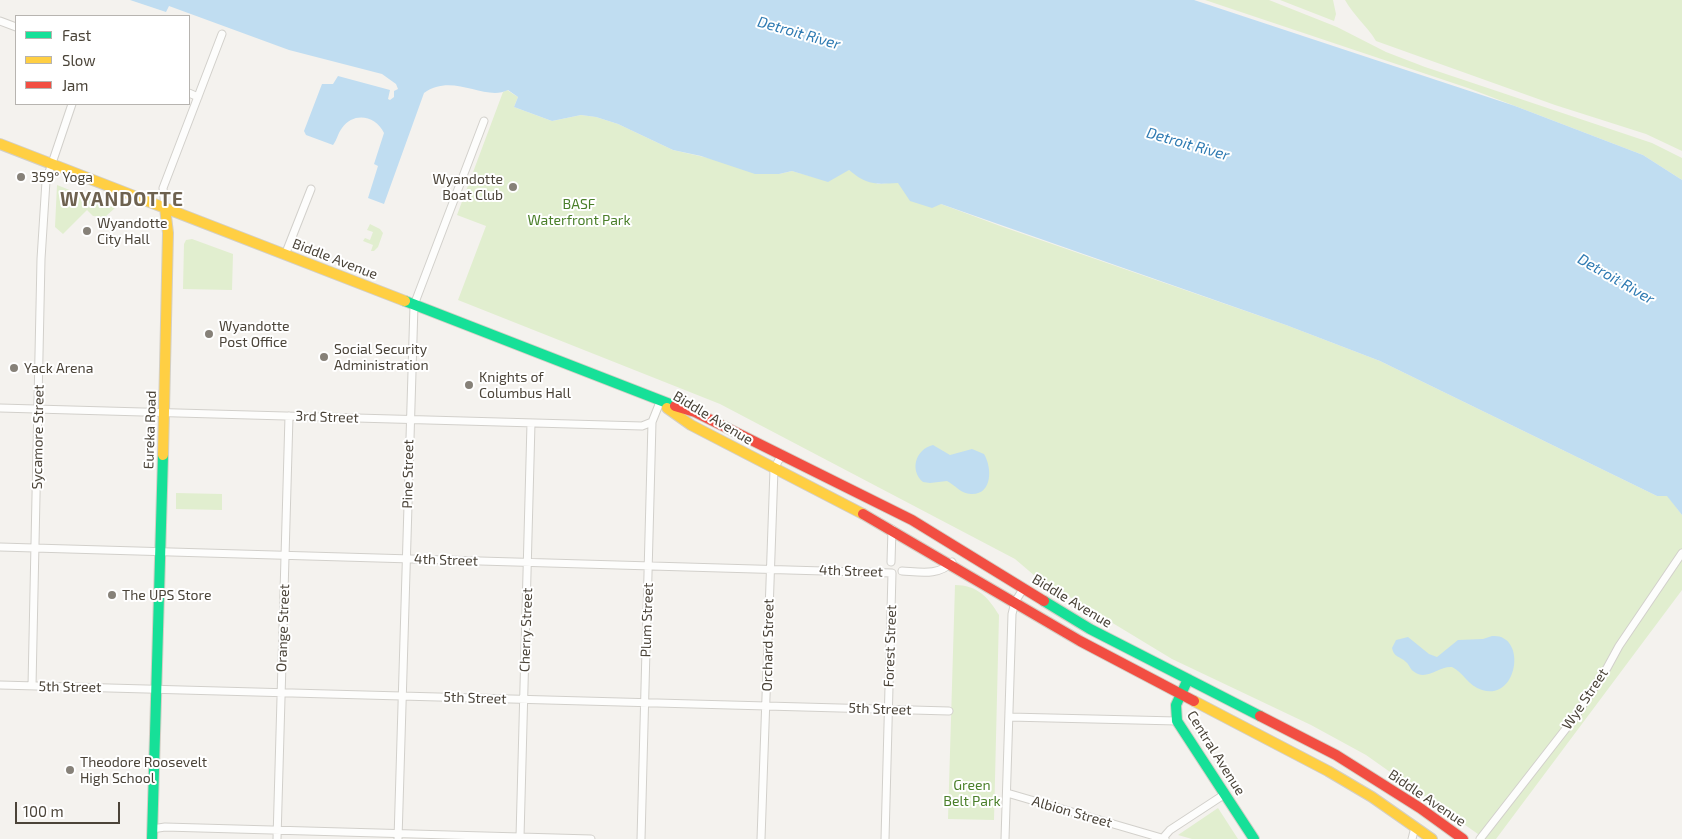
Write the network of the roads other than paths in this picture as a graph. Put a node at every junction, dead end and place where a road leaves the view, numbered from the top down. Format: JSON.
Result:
{"nodes":[{"id":1,"x":0,"y":21,"type":"edge"},
{"id":2,"x":15,"y":27,"type":"edge"},
{"id":3,"x":222,"y":34,"type":"dead end"},
{"id":4,"x":190,"y":94,"type":"edge"},
{"id":5,"x":198,"y":97,"type":"junction"},
{"id":6,"x":72,"y":105,"type":"edge"},
{"id":7,"x":484,"y":121,"type":"dead end"},
{"id":8,"x":0,"y":144,"type":"edge"},
{"id":9,"x":50,"y":164,"type":"junction"},
{"id":10,"x":311,"y":189,"type":"dead end"},
{"id":11,"x":165,"y":208,"type":"junction"},
{"id":12,"x":285,"y":255,"type":"junction"},
{"id":13,"x":414,"y":305,"type":"junction"},
{"id":14,"x":660,"y":402,"type":"junction"},
{"id":15,"x":0,"y":408,"type":"edge"},
{"id":16,"x":38,"y":409,"type":"junction"},
{"id":17,"x":164,"y":413,"type":"junction"},
{"id":18,"x":288,"y":416,"type":"junction"},
{"id":19,"x":410,"y":420,"type":"junction"},
{"id":20,"x":652,"y":422,"type":"junction"},
{"id":21,"x":531,"y":423,"type":"junction"},
{"id":22,"x":782,"y":454,"type":"junction"},
{"id":23,"x":774,"y":468,"type":"junction"},
{"id":24,"x":892,"y":528,"type":"junction"},
{"id":25,"x":0,"y":547,"type":"edge"},
{"id":26,"x":36,"y":548,"type":"junction"},
{"id":27,"x":160,"y":552,"type":"junction"},
{"id":28,"x":1682,"y":553,"type":"edge"},
{"id":29,"x":285,"y":555,"type":"junction"},
{"id":30,"x":406,"y":559,"type":"junction"},
{"id":31,"x":528,"y":562,"type":"junction"},
{"id":32,"x":891,"y":562,"type":"dead end"},
{"id":33,"x":952,"y":562,"type":"junction"},
{"id":34,"x":649,"y":566,"type":"junction"},
{"id":35,"x":770,"y":568,"type":"junction"},
{"id":36,"x":902,"y":571,"type":"dead end"},
{"id":37,"x":892,"y":572,"type":"joint"},
{"id":38,"x":1023,"y":588,"type":"junction"},
{"id":39,"x":1015,"y":602,"type":"junction"},
{"id":40,"x":1188,"y":679,"type":"junction"},
{"id":41,"x":0,"y":685,"type":"edge"},
{"id":42,"x":32,"y":686,"type":"junction"},
{"id":43,"x":156,"y":688,"type":"junction"},
{"id":44,"x":281,"y":692,"type":"junction"},
{"id":45,"x":1180,"y":693,"type":"junction"},
{"id":46,"x":402,"y":696,"type":"junction"},
{"id":47,"x":524,"y":699,"type":"junction"},
{"id":48,"x":645,"y":703,"type":"junction"},
{"id":49,"x":767,"y":706,"type":"junction"},
{"id":50,"x":887,"y":709,"type":"junction"},
{"id":51,"x":949,"y":711,"type":"dead end"},
{"id":52,"x":1009,"y":717,"type":"junction"},
{"id":53,"x":1177,"y":721,"type":"junction"},
{"id":54,"x":1336,"y":755,"type":"junction"},
{"id":55,"x":1328,"y":770,"type":"junction"},
{"id":56,"x":1007,"y":792,"type":"junction"},
{"id":57,"x":1225,"y":794,"type":"junction"},
{"id":58,"x":1415,"y":827,"type":"junction"},
{"id":59,"x":277,"y":830,"type":"junction"},
{"id":60,"x":152,"y":834,"type":"edge"},
{"id":61,"x":398,"y":836,"type":"edge"},
{"id":62,"x":520,"y":837,"type":"junction"},
{"id":63,"x":277,"y":839,"type":"edge"},
{"id":64,"x":591,"y":839,"type":"edge"},
{"id":65,"x":641,"y":839,"type":"edge"},
{"id":66,"x":761,"y":839,"type":"edge"},
{"id":67,"x":884,"y":839,"type":"edge"},
{"id":68,"x":1006,"y":839,"type":"edge"},
{"id":69,"x":1163,"y":839,"type":"edge"},
{"id":70,"x":1254,"y":839,"type":"edge"},
{"id":71,"x":1412,"y":839,"type":"edge"},
{"id":72,"x":1432,"y":839,"type":"edge"},
{"id":73,"x":1463,"y":839,"type":"edge"},
{"id":74,"x":1480,"y":839,"type":"edge"}],
"edges":[{"from":1,"to":2,"type":"street"},
{"from":3,"to":5,"type":"street","name":"Eureka Road"},
{"from":4,"to":5,"type":"street"},
{"from":5,"to":11,"type":"street","name":"Eureka Road"},
{"from":6,"to":9,"type":"street","name":"Sycamore Street"},
{"from":7,"to":13,"type":"street","name":"Pine Street"},
{"from":8,"to":9,"type":"main road","name":"Biddle Avenue"},
{"from":9,"to":11,"type":"main road","name":"Biddle Avenue"},
{"from":9,"to":16,"type":"street","name":"Sycamore Street"},
{"from":10,"to":12,"type":"street"},
{"from":11,"to":12,"type":"main road","name":"Biddle Avenue"},
{"from":11,"to":17,"type":"main road","name":"Eureka Road"},
{"from":12,"to":13,"type":"main road","name":"Biddle Avenue"},
{"from":13,"to":14,"type":"main road","name":"Biddle Avenue"},
{"from":13,"to":19,"type":"street","name":"Pine Street"},
{"from":14,"to":20,"type":"street","name":"Plum Street"},
{"from":14,"to":22,"type":"main road","name":"Biddle Avenue"},
{"from":14,"to":23,"type":"main road","name":"Biddle Avenue"},
{"from":15,"to":16,"type":"street","name":"3rd Street"},
{"from":16,"to":17,"type":"street","name":"3rd Street"},
{"from":16,"to":26,"type":"street","name":"Sycamore Street"},
{"from":17,"to":18,"type":"street","name":"3rd Street"},
{"from":17,"to":27,"type":"main road","name":"Eureka Road"},
{"from":18,"to":19,"type":"street","name":"3rd Street"},
{"from":18,"to":29,"type":"street","name":"Orange Street"},
{"from":19,"to":21,"type":"street","name":"3rd Street"},
{"from":19,"to":30,"type":"street","name":"Pine Street"},
{"from":20,"to":21,"type":"street","name":"3rd Street"},
{"from":20,"to":34,"type":"street","name":"Plum Street"},
{"from":21,"to":31,"type":"street","name":"Cherry Street"},
{"from":22,"to":23,"type":"street","name":"Orchard Street"},
{"from":22,"to":38,"type":"main road","name":"Biddle Avenue"},
{"from":23,"to":24,"type":"main road","name":"Biddle Avenue"},
{"from":23,"to":35,"type":"street","name":"Orchard Street"},
{"from":24,"to":32,"type":"street"},
{"from":24,"to":33,"type":"main road","name":"Biddle Avenue"},
{"from":25,"to":26,"type":"street","name":"4th Street"},
{"from":26,"to":27,"type":"street","name":"4th Street"},
{"from":26,"to":42,"type":"street","name":"Sycamore Street"},
{"from":27,"to":29,"type":"street","name":"4th Street"},
{"from":27,"to":43,"type":"main road","name":"Eureka Road"},
{"from":28,"to":74,"type":"street","name":"Wye Street"},
{"from":29,"to":30,"type":"street","name":"4th Street"},
{"from":29,"to":44,"type":"street","name":"Orange Street"},
{"from":30,"to":31,"type":"street","name":"4th Street"},
{"from":30,"to":46,"type":"street","name":"Pine Street"},
{"from":31,"to":34,"type":"street","name":"4th Street"},
{"from":31,"to":47,"type":"street","name":"Cherry Street"},
{"from":33,"to":36,"type":"street","name":"4th Street"},
{"from":33,"to":39,"type":"main road","name":"Biddle Avenue"},
{"from":34,"to":35,"type":"street","name":"4th Street"},
{"from":34,"to":48,"type":"street","name":"Plum Street"},
{"from":35,"to":37,"type":"street","name":"4th Street"},
{"from":35,"to":49,"type":"street","name":"Orchard Street"},
{"from":37,"to":50,"type":"street","name":"Forest Street"},
{"from":38,"to":39,"type":"street"},
{"from":38,"to":40,"type":"main road","name":"Biddle Avenue"},
{"from":39,"to":45,"type":"main road","name":"Biddle Avenue"},
{"from":39,"to":52,"type":"street"},
{"from":40,"to":45,"type":"main road","name":"Central Avenue"},
{"from":40,"to":54,"type":"main road","name":"Biddle Avenue"},
{"from":41,"to":42,"type":"street","name":"5th Street"},
{"from":42,"to":43,"type":"street","name":"5th Street"},
{"from":43,"to":44,"type":"street","name":"5th Street"},
{"from":43,"to":60,"type":"main road","name":"Eureka Road"},
{"from":44,"to":46,"type":"street","name":"5th Street"},
{"from":44,"to":59,"type":"street","name":"Orange Street"},
{"from":45,"to":53,"type":"main road","name":"Central Avenue"},
{"from":45,"to":55,"type":"main road","name":"Biddle Avenue"},
{"from":46,"to":47,"type":"street","name":"5th Street"},
{"from":46,"to":61,"type":"street","name":"Pine Street"},
{"from":47,"to":48,"type":"street","name":"5th Street"},
{"from":47,"to":62,"type":"street","name":"Cherry Street"},
{"from":48,"to":49,"type":"street","name":"5th Street"},
{"from":48,"to":65,"type":"street","name":"Plum Street"},
{"from":49,"to":50,"type":"street","name":"5th Street"},
{"from":49,"to":66,"type":"street","name":"Orchard Street"},
{"from":50,"to":51,"type":"street","name":"5th Street"},
{"from":50,"to":67,"type":"street","name":"Forest Street"},
{"from":52,"to":53,"type":"street"},
{"from":52,"to":56,"type":"street"},
{"from":53,"to":57,"type":"main road","name":"Central Avenue"},
{"from":54,"to":55,"type":"main road"},
{"from":54,"to":73,"type":"main road","name":"Biddle Avenue"},
{"from":55,"to":58,"type":"main road","name":"Biddle Avenue"},
{"from":56,"to":68,"type":"street"},
{"from":56,"to":69,"type":"street","name":"Albion Street"},
{"from":57,"to":69,"type":"street"},
{"from":57,"to":70,"type":"main road","name":"Central Avenue"},
{"from":58,"to":71,"type":"street"},
{"from":58,"to":72,"type":"main road","name":"Biddle Avenue"},
{"from":59,"to":60,"type":"street"},
{"from":59,"to":61,"type":"street"},
{"from":59,"to":63,"type":"street","name":"Orange Street"},
{"from":61,"to":62,"type":"street"},
{"from":62,"to":64,"type":"street"}]}
